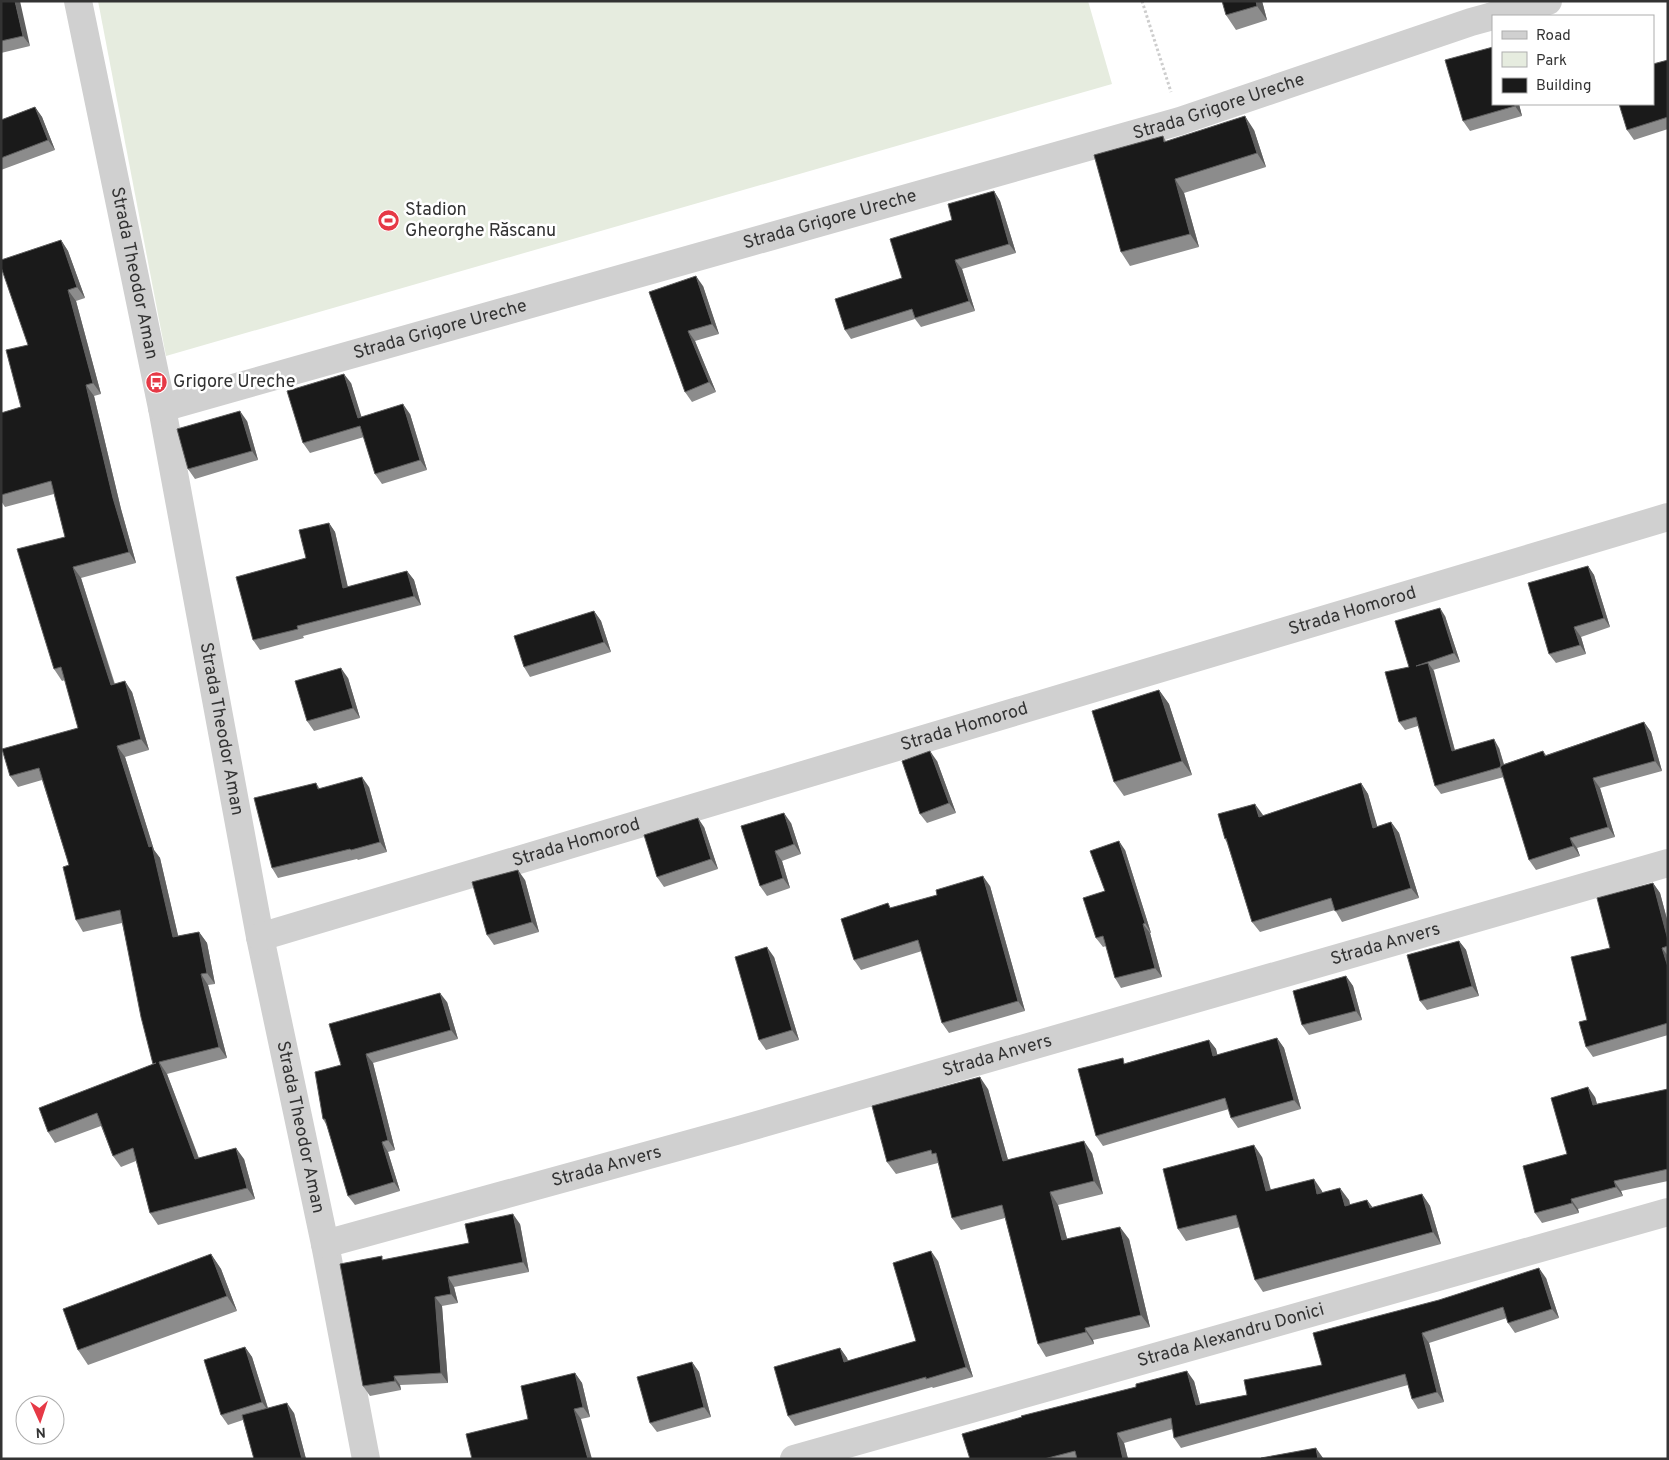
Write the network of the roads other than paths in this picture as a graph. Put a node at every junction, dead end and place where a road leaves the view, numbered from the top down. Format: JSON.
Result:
{"nodes":[{"id":1,"x":78,"y":1,"type":"edge"},
{"id":2,"x":1548,"y":1,"type":"edge"},
{"id":3,"x":1481,"y":14,"type":"edge"},
{"id":4,"x":162,"y":408,"type":"junction"},
{"id":5,"x":1668,"y":517,"type":"edge"},
{"id":6,"x":1668,"y":863,"type":"edge"},
{"id":7,"x":260,"y":937,"type":"junction"},
{"id":8,"x":1668,"y":1212,"type":"edge"},
{"id":9,"x":325,"y":1244,"type":"junction"},
{"id":10,"x":366,"y":1459,"type":"edge"},
{"id":11,"x":794,"y":1459,"type":"edge"}],
"edges":[{"from":1,"to":4,"type":"street","name":"Strada Theodor Aman"},
{"from":2,"to":3,"type":"street","name":"Strada Grigore Ureche"},
{"from":3,"to":4,"type":"street","name":"Strada Grigore Ureche"},
{"from":4,"to":7,"type":"street","name":"Strada Theodor Aman"},
{"from":5,"to":7,"type":"street","name":"Strada Homorod"},
{"from":6,"to":9,"type":"street","name":"Strada Anvers"},
{"from":7,"to":9,"type":"street","name":"Strada Theodor Aman"},
{"from":8,"to":11,"type":"street","name":"Strada Alexandru Donici"},
{"from":9,"to":10,"type":"street","name":"Strada Theodor Aman"}]}
